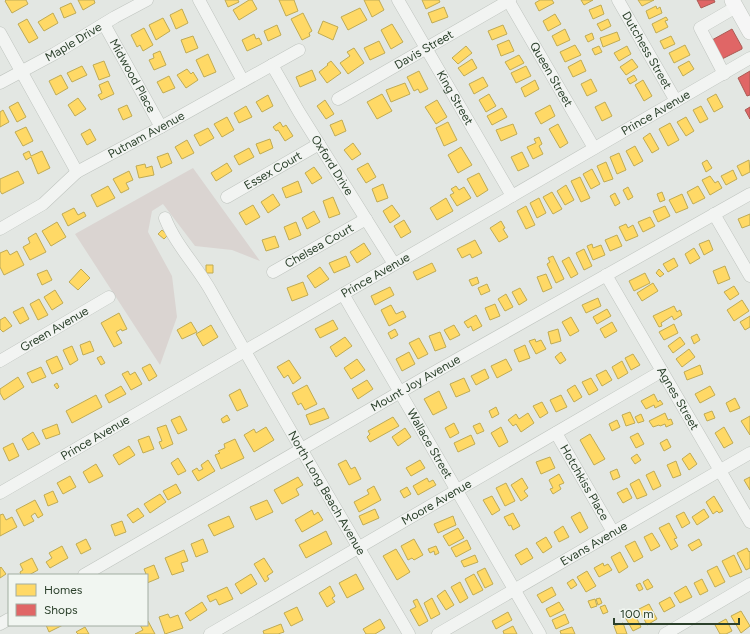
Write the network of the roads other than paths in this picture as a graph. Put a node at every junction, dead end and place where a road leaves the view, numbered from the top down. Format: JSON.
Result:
{"nodes":[{"id":1,"x":147,"y":0,"type":"edge"},
{"id":2,"x":199,"y":0,"type":"edge"},
{"id":3,"x":398,"y":0,"type":"edge"},
{"id":4,"x":509,"y":0,"type":"edge"},
{"id":5,"x":618,"y":0,"type":"edge"},
{"id":6,"x":734,"y":4,"type":"edge"},
{"id":7,"x":104,"y":24,"type":"junction"},
{"id":8,"x":750,"y":32,"type":"edge"},
{"id":9,"x":0,"y":34,"type":"edge"},
{"id":10,"x":426,"y":48,"type":"junction"},
{"id":11,"x":299,"y":50,"type":"dead end"},
{"id":12,"x":750,"y":58,"type":"edge"},
{"id":13,"x":272,"y":65,"type":"junction"},
{"id":14,"x":21,"y":71,"type":"junction"},
{"id":15,"x":724,"y":74,"type":"junction"},
{"id":16,"x":244,"y":80,"type":"junction"},
{"id":17,"x":0,"y":83,"type":"edge"},
{"id":18,"x":338,"y":99,"type":"dead end"},
{"id":19,"x":676,"y":101,"type":"junction"},
{"id":20,"x":161,"y":127,"type":"junction"},
{"id":21,"x":319,"y":144,"type":"junction"},
{"id":22,"x":594,"y":148,"type":"junction"},
{"id":23,"x":77,"y":172,"type":"junction"},
{"id":24,"x":750,"y":194,"type":"edge"},
{"id":25,"x":512,"y":196,"type":"junction"},
{"id":26,"x":227,"y":197,"type":"dead end"},
{"id":27,"x":714,"y":214,"type":"junction"},
{"id":28,"x":165,"y":218,"type":"dead end"},
{"id":29,"x":366,"y":219,"type":"junction"},
{"id":30,"x":0,"y":229,"type":"edge"},
{"id":31,"x":394,"y":264,"type":"junction"},
{"id":32,"x":273,"y":272,"type":"dead end"},
{"id":33,"x":606,"y":275,"type":"junction"},
{"id":34,"x":750,"y":276,"type":"edge"},
{"id":35,"x":343,"y":294,"type":"junction"},
{"id":36,"x":109,"y":297,"type":"dead end"},
{"id":37,"x":244,"y":351,"type":"junction"},
{"id":38,"x":0,"y":361,"type":"edge"},
{"id":39,"x":662,"y":371,"type":"junction"},
{"id":40,"x":400,"y":392,"type":"junction"},
{"id":41,"x":556,"y":433,"type":"junction"},
{"id":42,"x":302,"y":449,"type":"junction"},
{"id":43,"x":750,"y":453,"type":"edge"},
{"id":44,"x":720,"y":471,"type":"junction"},
{"id":45,"x":457,"y":491,"type":"junction"},
{"id":46,"x":0,"y":493,"type":"edge"},
{"id":47,"x":750,"y":522,"type":"edge"},
{"id":48,"x":613,"y":532,"type":"junction"},
{"id":49,"x":359,"y":548,"type":"junction"},
{"id":50,"x":86,"y":574,"type":"edge"},
{"id":51,"x":750,"y":584,"type":"edge"},
{"id":52,"x":514,"y":590,"type":"junction"},
{"id":53,"x":210,"y":634,"type":"edge"},
{"id":54,"x":409,"y":634,"type":"edge"},
{"id":55,"x":438,"y":634,"type":"edge"},
{"id":56,"x":540,"y":634,"type":"edge"},
{"id":57,"x":665,"y":634,"type":"edge"}],
"edges":[{"from":1,"to":7,"type":"street","name":"Maple Drive"},
{"from":2,"to":16,"type":"street"},
{"from":3,"to":10,"type":"street","name":"King Street"},
{"from":4,"to":10,"type":"street","name":"Davis Street"},
{"from":4,"to":22,"type":"street","name":"Queen Street"},
{"from":5,"to":19,"type":"street","name":"Dutchess Street"},
{"from":6,"to":8,"type":"main road"},
{"from":6,"to":15,"type":"street"},
{"from":7,"to":14,"type":"street","name":"Maple Drive"},
{"from":7,"to":20,"type":"street","name":"Midwood Place"},
{"from":9,"to":14,"type":"street"},
{"from":10,"to":18,"type":"street","name":"Davis Street"},
{"from":10,"to":25,"type":"street","name":"King Street"},
{"from":11,"to":13,"type":"street","name":"Putnam Avenue"},
{"from":12,"to":15,"type":"street","name":"Prince Avenue"},
{"from":13,"to":16,"type":"street","name":"Putnam Avenue"},
{"from":13,"to":21,"type":"street","name":"Oxford Drive"},
{"from":14,"to":17,"type":"street","name":"Maple Drive"},
{"from":14,"to":23,"type":"street"},
{"from":15,"to":19,"type":"street","name":"Prince Avenue"},
{"from":16,"to":20,"type":"street","name":"Putnam Avenue"},
{"from":19,"to":22,"type":"street","name":"Prince Avenue"},
{"from":20,"to":23,"type":"street","name":"Putnam Avenue"},
{"from":21,"to":26,"type":"street","name":"Essex Court"},
{"from":21,"to":29,"type":"street","name":"Oxford Drive"},
{"from":22,"to":25,"type":"street","name":"Prince Avenue"},
{"from":23,"to":30,"type":"street","name":"Putnam Avenue"},
{"from":24,"to":27,"type":"street","name":"Mount Joy Avenue"},
{"from":25,"to":31,"type":"street","name":"Prince Avenue"},
{"from":27,"to":33,"type":"street","name":"Mount Joy Avenue"},
{"from":27,"to":34,"type":"street"},
{"from":28,"to":37,"type":"street","name":"North Long Beach Avenue"},
{"from":29,"to":31,"type":"street","name":"Oxford Drive"},
{"from":29,"to":32,"type":"street","name":"Chelsea Court"},
{"from":31,"to":35,"type":"street","name":"Prince Avenue"},
{"from":33,"to":39,"type":"street","name":"Agnes Street"},
{"from":33,"to":40,"type":"street","name":"Mount Joy Avenue"},
{"from":35,"to":37,"type":"street","name":"Prince Avenue"},
{"from":35,"to":40,"type":"street","name":"Wallace Street"},
{"from":36,"to":38,"type":"street","name":"Green Avenue"},
{"from":37,"to":42,"type":"street","name":"North Long Beach Avenue"},
{"from":37,"to":46,"type":"street","name":"Prince Avenue"},
{"from":39,"to":41,"type":"street","name":"Moore Avenue"},
{"from":39,"to":44,"type":"street","name":"Agnes Street"},
{"from":40,"to":42,"type":"street","name":"Mount Joy Avenue"},
{"from":40,"to":45,"type":"street","name":"Wallace Street"},
{"from":41,"to":45,"type":"street","name":"Moore Avenue"},
{"from":41,"to":48,"type":"street","name":"Hotchkiss Place"},
{"from":42,"to":49,"type":"street","name":"North Long Beach Avenue"},
{"from":42,"to":50,"type":"street","name":"Mount Joy Avenue"},
{"from":43,"to":44,"type":"street","name":"Evans Avenue"},
{"from":44,"to":47,"type":"street","name":"Agnes Street"},
{"from":44,"to":48,"type":"street","name":"Evans Avenue"},
{"from":45,"to":49,"type":"street","name":"Moore Avenue"},
{"from":45,"to":52,"type":"street","name":"Wallace Street"},
{"from":48,"to":52,"type":"street","name":"Evans Avenue"},
{"from":49,"to":53,"type":"street","name":"Moore Avenue"},
{"from":49,"to":54,"type":"street","name":"North Long Beach Avenue"},
{"from":51,"to":57,"type":"street"},
{"from":52,"to":55,"type":"street","name":"Evans Avenue"},
{"from":52,"to":56,"type":"street","name":"Wallace Street"}]}
